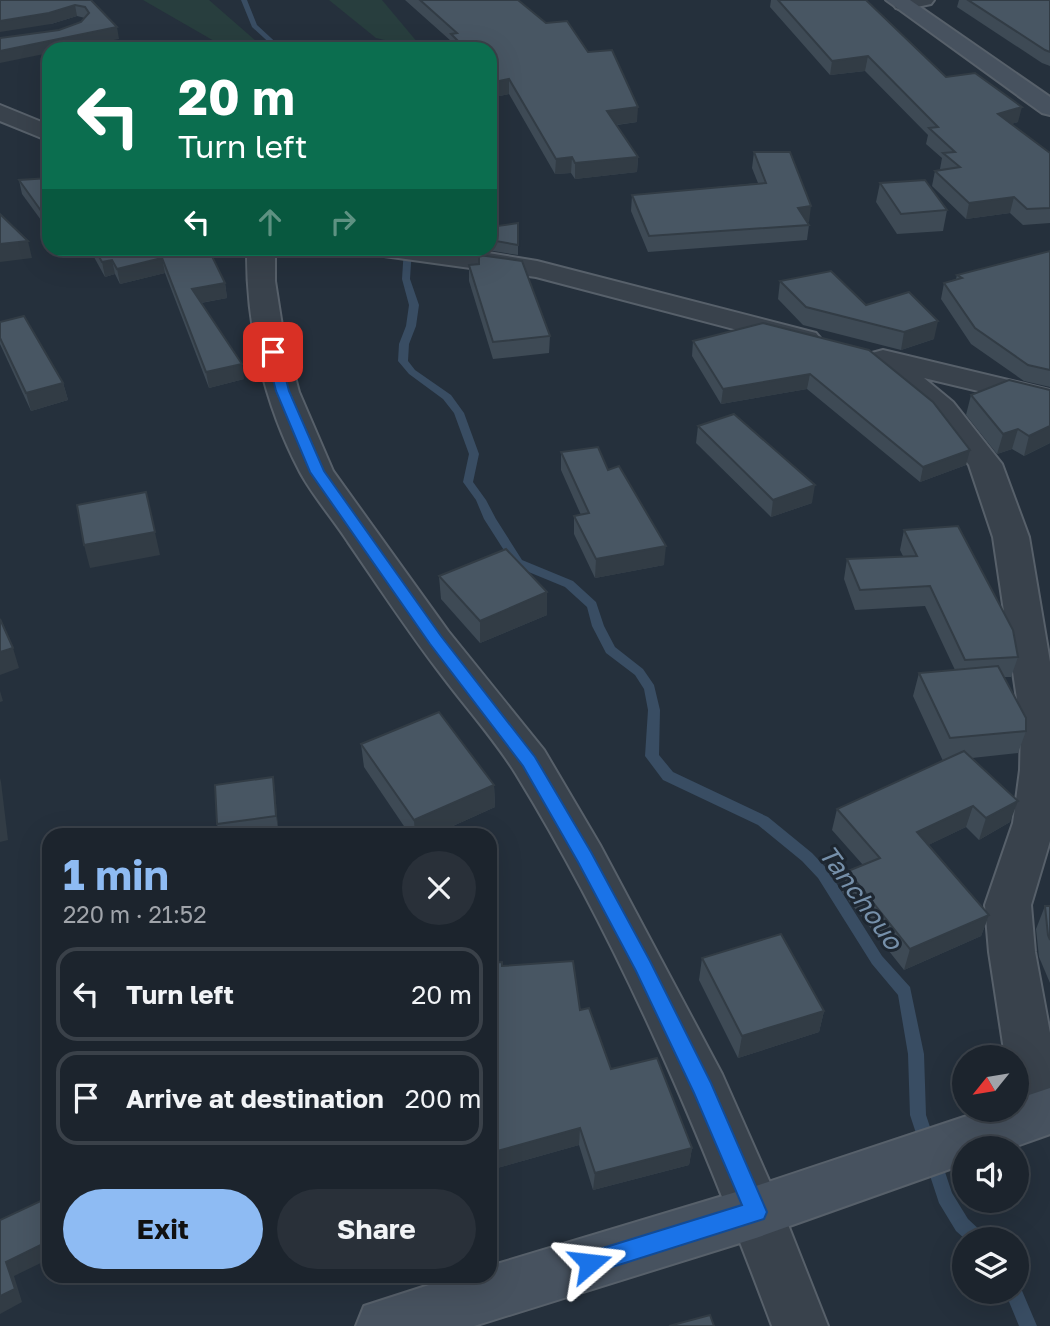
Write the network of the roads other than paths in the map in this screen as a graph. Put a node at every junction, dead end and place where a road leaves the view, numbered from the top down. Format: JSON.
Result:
{"nodes":[{"id":1,"x":907,"y":1,"type":"edge"},
{"id":2,"x":1050,"y":108,"type":"edge"},
{"id":3,"x":0,"y":113,"type":"edge"},
{"id":4,"x":42,"y":131,"type":"edge"},
{"id":5,"x":261,"y":256,"type":"edge"},
{"id":6,"x":454,"y":256,"type":"edge"},
{"id":7,"x":857,"y":352,"type":"junction"},
{"id":8,"x":1050,"y":399,"type":"edge"},
{"id":9,"x":1050,"y":1109,"type":"edge"},
{"id":10,"x":756,"y":1212,"type":"junction"},
{"id":11,"x":384,"y":1326,"type":"edge"},
{"id":12,"x":800,"y":1326,"type":"edge"}],
"edges":[{"from":1,"to":2,"type":"street"},
{"from":3,"to":4,"type":"street"},
{"from":5,"to":10,"type":"street"},
{"from":6,"to":7,"type":"street"},
{"from":7,"to":8,"type":"street"},
{"from":7,"to":9,"type":"street"},
{"from":9,"to":10,"type":"street"},
{"from":10,"to":11,"type":"street"},
{"from":10,"to":12,"type":"street"}]}
